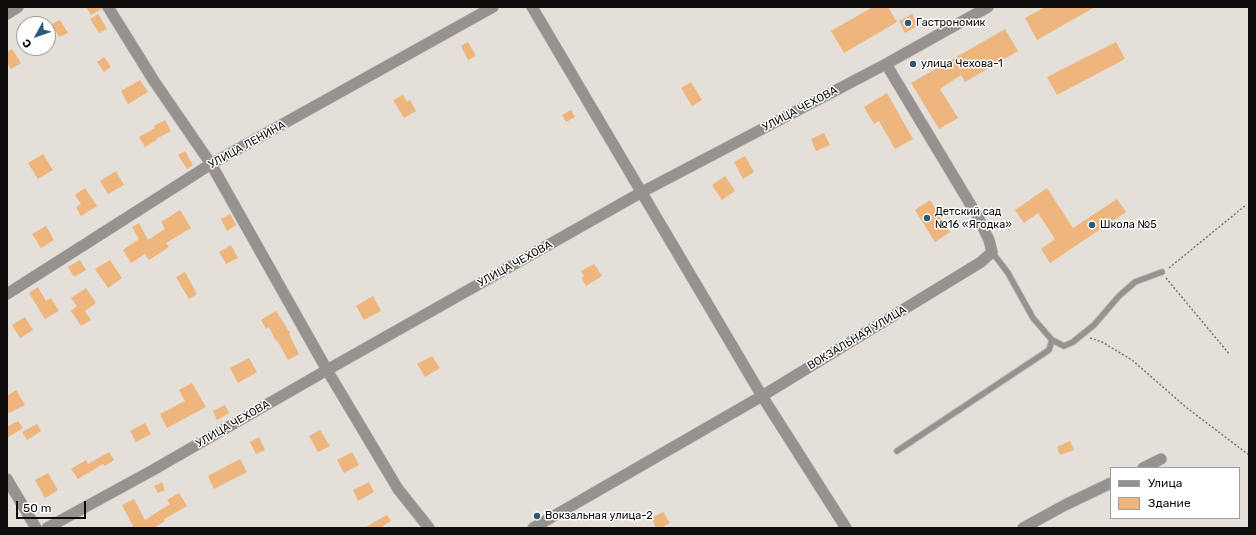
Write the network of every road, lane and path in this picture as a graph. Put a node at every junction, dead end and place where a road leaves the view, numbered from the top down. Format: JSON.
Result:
{"nodes":[{"id":1,"x":18,"y":7,"type":"edge"},
{"id":2,"x":108,"y":7,"type":"edge"},
{"id":3,"x":493,"y":7,"type":"edge"},
{"id":4,"x":532,"y":7,"type":"edge"},
{"id":5,"x":988,"y":7,"type":"edge"},
{"id":6,"x":7,"y":14,"type":"edge"},
{"id":7,"x":886,"y":64,"type":"junction"},
{"id":8,"x":211,"y":164,"type":"junction"},
{"id":9,"x":642,"y":192,"type":"junction"},
{"id":10,"x":1246,"y":205,"type":"dead end"},
{"id":11,"x":992,"y":252,"type":"junction"},
{"id":12,"x":1162,"y":272,"type":"junction"},
{"id":13,"x":7,"y":294,"type":"edge"},
{"id":14,"x":1081,"y":335,"type":"junction"},
{"id":15,"x":1052,"y":340,"type":"junction"},
{"id":16,"x":1230,"y":355,"type":"dead end"},
{"id":17,"x":328,"y":370,"type":"junction"},
{"id":18,"x":762,"y":396,"type":"junction"},
{"id":19,"x":897,"y":451,"type":"dead end"},
{"id":20,"x":1249,"y":455,"type":"edge"},
{"id":21,"x":1161,"y":460,"type":"dead end"},
{"id":22,"x":1145,"y":467,"type":"edge"},
{"id":23,"x":7,"y":479,"type":"edge"},
{"id":24,"x":1110,"y":483,"type":"edge"},
{"id":25,"x":36,"y":528,"type":"edge"},
{"id":26,"x":46,"y":528,"type":"edge"},
{"id":27,"x":429,"y":528,"type":"edge"},
{"id":28,"x":533,"y":528,"type":"edge"},
{"id":29,"x":846,"y":528,"type":"edge"},
{"id":30,"x":1023,"y":528,"type":"edge"}],
"edges":[{"from":1,"to":6,"type":"street"},
{"from":2,"to":8,"type":"street"},
{"from":3,"to":8,"type":"street","name":"УЛИЦА ЛЕНИНА"},
{"from":4,"to":9,"type":"street"},
{"from":5,"to":7,"type":"street","name":"УЛИЦА ЧЕХОВА"},
{"from":7,"to":9,"type":"street","name":"УЛИЦА ЧЕХОВА"},
{"from":7,"to":11,"type":"street"},
{"from":8,"to":13,"type":"street","name":"УЛИЦА ЛЕНИНА"},
{"from":8,"to":17,"type":"street"},
{"from":9,"to":17,"type":"street","name":"УЛИЦА ЧЕХОВА"},
{"from":9,"to":18,"type":"street"},
{"from":10,"to":12,"type":"path"},
{"from":11,"to":15,"type":"lane"},
{"from":11,"to":18,"type":"street","name":"ВОКЗАЛЬНАЯ УЛИЦА"},
{"from":12,"to":14,"type":"lane"},
{"from":12,"to":16,"type":"path"},
{"from":14,"to":15,"type":"lane"},
{"from":14,"to":20,"type":"path"},
{"from":15,"to":19,"type":"lane"},
{"from":17,"to":26,"type":"street","name":"УЛИЦА ЧЕХОВА"},
{"from":17,"to":27,"type":"street"},
{"from":18,"to":28,"type":"street","name":"ВОКЗАЛЬНАЯ УЛИЦА"},
{"from":18,"to":29,"type":"street"},
{"from":21,"to":22,"type":"street"},
{"from":23,"to":25,"type":"street"},
{"from":24,"to":30,"type":"street"}]}
